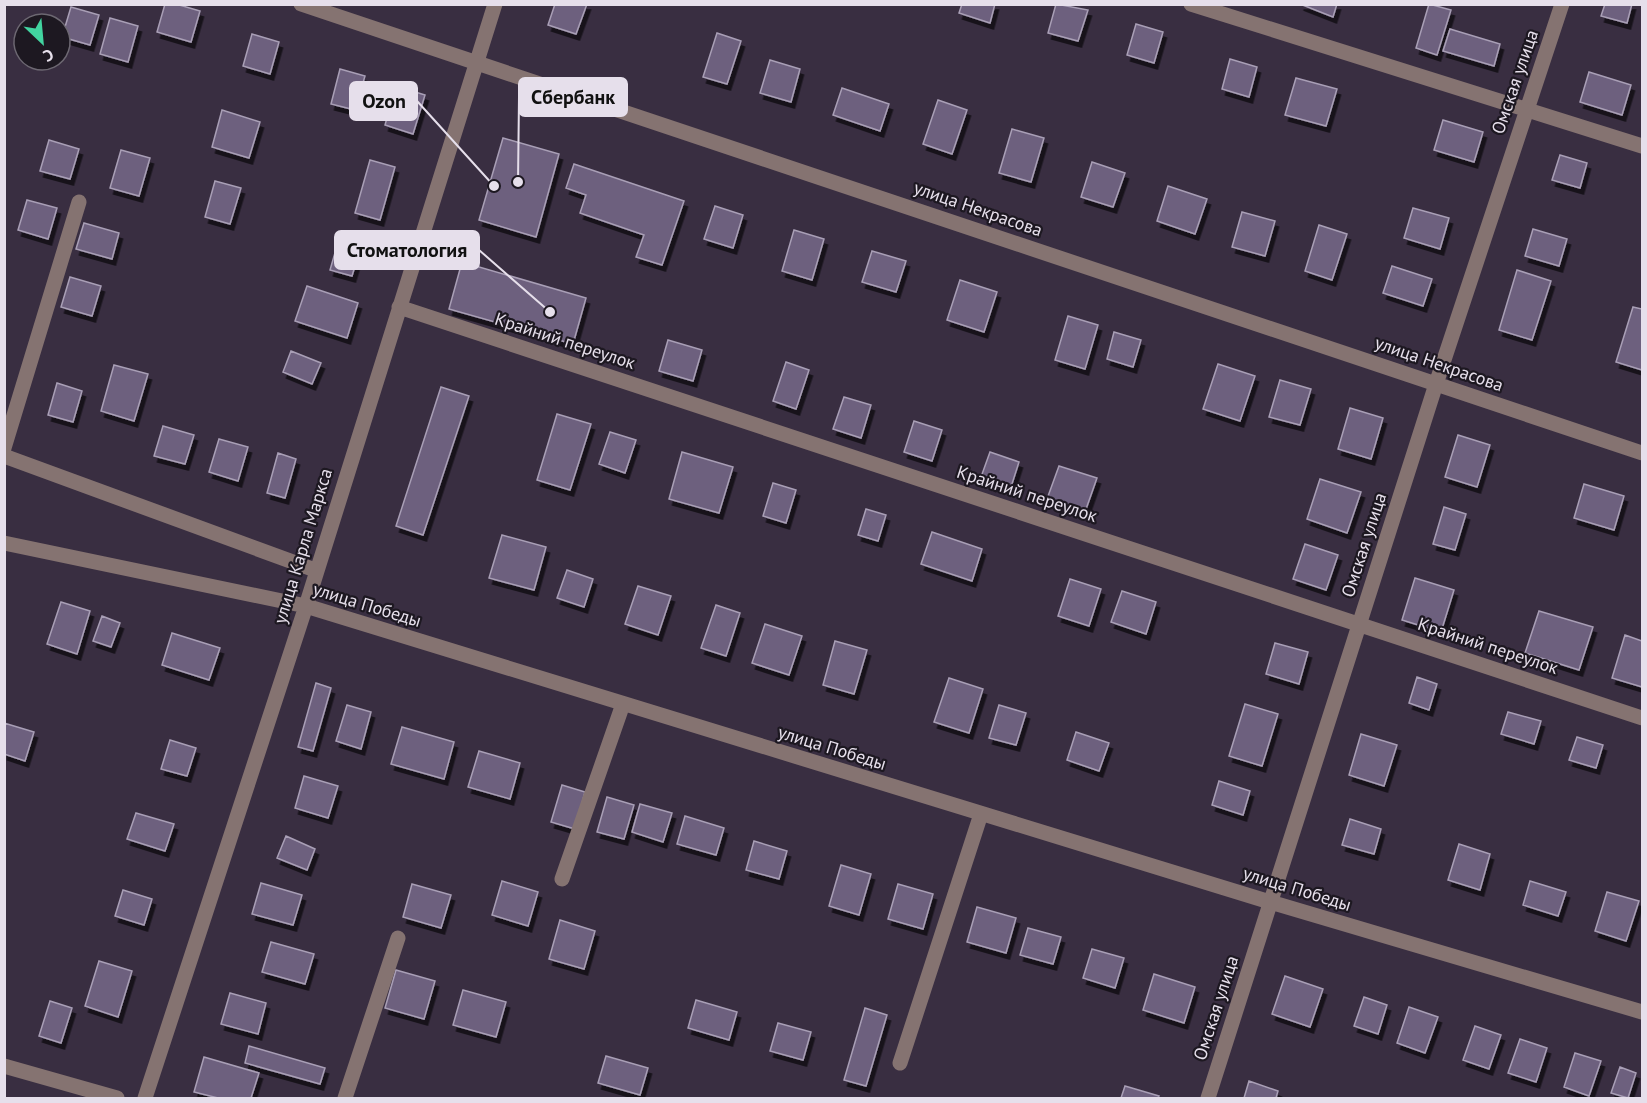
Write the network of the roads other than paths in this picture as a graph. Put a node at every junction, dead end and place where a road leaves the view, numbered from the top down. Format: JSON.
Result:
{"nodes":[{"id":1,"x":301,"y":4,"type":"edge"},
{"id":2,"x":495,"y":4,"type":"edge"},
{"id":3,"x":1191,"y":4,"type":"edge"},
{"id":4,"x":1562,"y":4,"type":"edge"},
{"id":5,"x":477,"y":61,"type":"junction"},
{"id":6,"x":1525,"y":111,"type":"junction"},
{"id":7,"x":1642,"y":146,"type":"edge"},
{"id":8,"x":79,"y":202,"type":"dead end"},
{"id":9,"x":399,"y":307,"type":"junction"},
{"id":10,"x":1436,"y":384,"type":"junction"},
{"id":11,"x":4,"y":448,"type":"edge"},
{"id":12,"x":1642,"y":453,"type":"edge"},
{"id":13,"x":4,"y":456,"type":"edge"},
{"id":14,"x":4,"y":543,"type":"edge"},
{"id":15,"x":315,"y":570,"type":"junction"},
{"id":16,"x":306,"y":606,"type":"junction"},
{"id":17,"x":1359,"y":624,"type":"junction"},
{"id":18,"x":623,"y":704,"type":"junction"},
{"id":19,"x":1642,"y":718,"type":"edge"},
{"id":20,"x":981,"y":814,"type":"junction"},
{"id":21,"x":561,"y":879,"type":"dead end"},
{"id":22,"x":1270,"y":902,"type":"junction"},
{"id":23,"x":398,"y":938,"type":"dead end"},
{"id":24,"x":1642,"y":1012,"type":"edge"},
{"id":25,"x":900,"y":1063,"type":"dead end"},
{"id":26,"x":4,"y":1066,"type":"edge"},
{"id":27,"x":117,"y":1098,"type":"edge"},
{"id":28,"x":145,"y":1098,"type":"edge"},
{"id":29,"x":345,"y":1098,"type":"edge"},
{"id":30,"x":1208,"y":1098,"type":"edge"}],
"edges":[{"from":1,"to":5,"type":"street","name":"улица Некрасова"},
{"from":2,"to":5,"type":"street","name":"улица Карла Маркса"},
{"from":3,"to":6,"type":"street"},
{"from":4,"to":6,"type":"street","name":"Омская улица"},
{"from":5,"to":9,"type":"street","name":"улица Карла Маркса"},
{"from":5,"to":10,"type":"street","name":"улица Некрасова"},
{"from":6,"to":7,"type":"street"},
{"from":6,"to":10,"type":"street","name":"Омская улица"},
{"from":8,"to":11,"type":"street"},
{"from":9,"to":15,"type":"street","name":"улица Карла Маркса"},
{"from":9,"to":17,"type":"street","name":"Крайний переулок"},
{"from":10,"to":12,"type":"street","name":"улица Некрасова"},
{"from":10,"to":17,"type":"street","name":"Омская улица"},
{"from":13,"to":15,"type":"street"},
{"from":14,"to":16,"type":"street","name":"улица Победы"},
{"from":15,"to":16,"type":"street","name":"улица Карла Маркса"},
{"from":16,"to":18,"type":"street","name":"улица Победы"},
{"from":16,"to":28,"type":"street","name":"улица Карла Маркса"},
{"from":17,"to":19,"type":"street","name":"Крайний переулок"},
{"from":17,"to":22,"type":"street","name":"Омская улица"},
{"from":18,"to":20,"type":"street","name":"улица Победы"},
{"from":18,"to":21,"type":"street"},
{"from":20,"to":22,"type":"street","name":"улица Победы"},
{"from":20,"to":25,"type":"street"},
{"from":22,"to":24,"type":"street","name":"улица Победы"},
{"from":22,"to":30,"type":"street","name":"Омская улица"},
{"from":23,"to":29,"type":"street"},
{"from":26,"to":27,"type":"street"}]}
